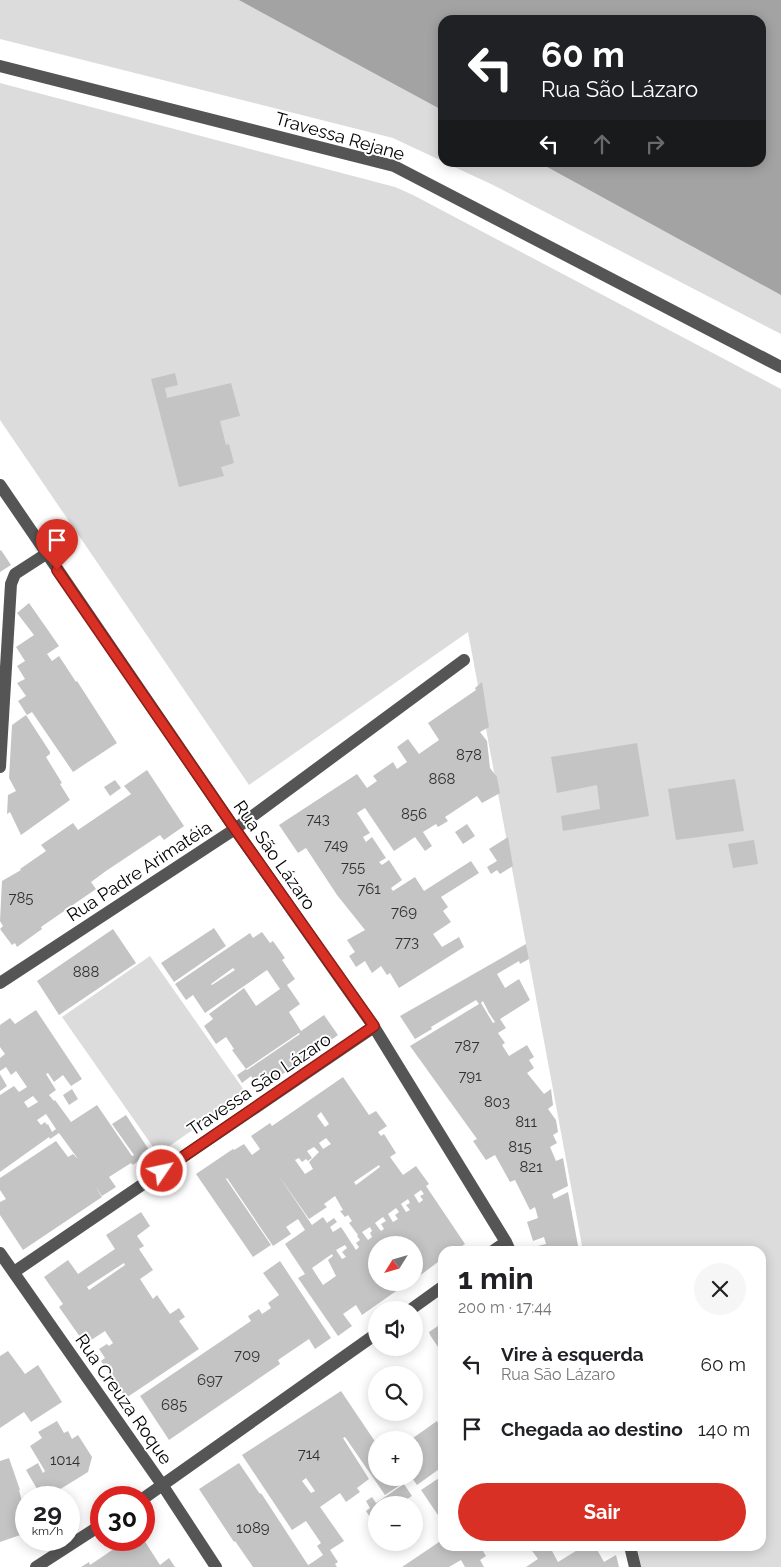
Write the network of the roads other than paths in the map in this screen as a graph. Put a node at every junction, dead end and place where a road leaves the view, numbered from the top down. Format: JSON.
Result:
{"nodes":[{"id":1,"x":0,"y":66,"type":"edge"},
{"id":2,"x":781,"y":367,"type":"edge"},
{"id":3,"x":0,"y":486,"type":"edge"},
{"id":4,"x":46,"y":554,"type":"junction"},
{"id":5,"x":464,"y":660,"type":"dead end"},
{"id":6,"x":0,"y":767,"type":"edge"},
{"id":7,"x":235,"y":829,"type":"junction"},
{"id":8,"x":0,"y":983,"type":"edge"},
{"id":9,"x":374,"y":1026,"type":"junction"},
{"id":10,"x":507,"y":1246,"type":"edge"},
{"id":11,"x":0,"y":1253,"type":"edge"},
{"id":12,"x":14,"y":1272,"type":"junction"},
{"id":13,"x":438,"y":1290,"type":"edge"},
{"id":14,"x":423,"y":1301,"type":"edge"},
{"id":15,"x":368,"y":1340,"type":"edge"},
{"id":16,"x":163,"y":1486,"type":"junction"},
{"id":17,"x":155,"y":1491,"type":"edge"},
{"id":18,"x":90,"y":1532,"type":"edge"},
{"id":19,"x":631,"y":1551,"type":"edge"},
{"id":20,"x":36,"y":1567,"type":"edge"},
{"id":21,"x":216,"y":1567,"type":"edge"},
{"id":22,"x":634,"y":1567,"type":"edge"}],
"edges":[{"from":1,"to":2,"type":"street","name":"Travessa Rejane"},
{"from":3,"to":4,"type":"street","name":"Rua São Lázaro"},
{"from":4,"to":6,"type":"street"},
{"from":4,"to":7,"type":"street","name":"Rua São Lázaro"},
{"from":5,"to":7,"type":"street","name":"Rua Padre Arimatéia"},
{"from":7,"to":8,"type":"street","name":"Rua Padre Arimatéia"},
{"from":7,"to":9,"type":"street","name":"Rua São Lázaro"},
{"from":9,"to":10,"type":"street","name":"Rua São Lázaro"},
{"from":9,"to":12,"type":"street","name":"Travessa São Lázaro"},
{"from":11,"to":12,"type":"street","name":"Rua Creuza Roque"},
{"from":12,"to":16,"type":"street","name":"Rua Creuza Roque"},
{"from":13,"to":14,"type":"street"},
{"from":15,"to":16,"type":"street"},
{"from":16,"to":17,"type":"street"},
{"from":16,"to":21,"type":"street","name":"Rua Creuza Roque"},
{"from":18,"to":20,"type":"street"},
{"from":19,"to":22,"type":"street"}]}
